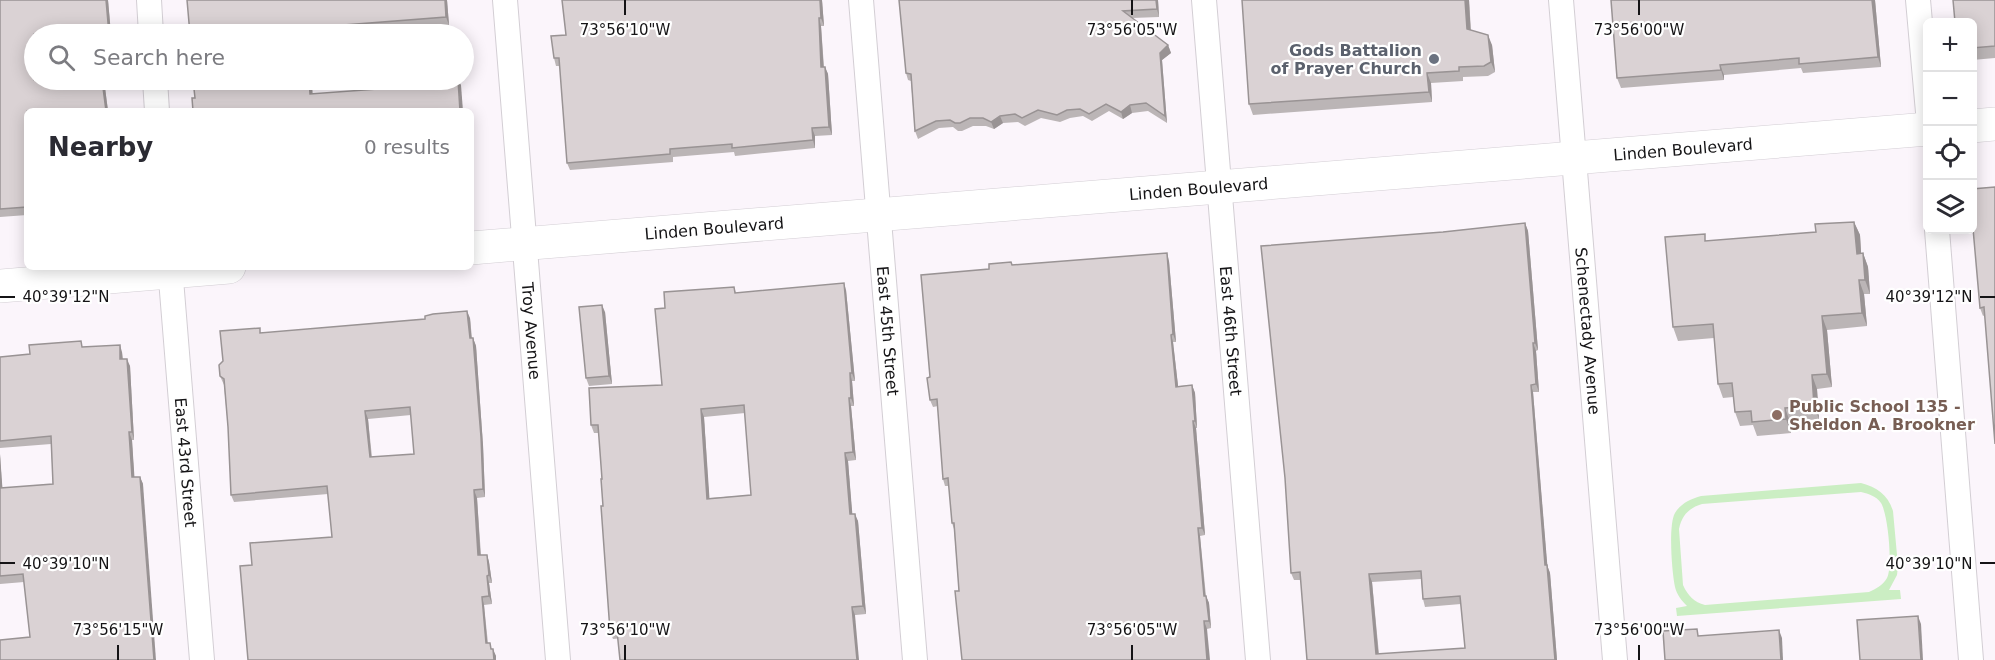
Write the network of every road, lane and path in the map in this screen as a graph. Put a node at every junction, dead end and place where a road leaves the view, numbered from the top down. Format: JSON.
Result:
{"nodes":[{"id":1,"x":148,"y":0,"type":"edge"},
{"id":2,"x":505,"y":0,"type":"edge"},
{"id":3,"x":861,"y":0,"type":"edge"},
{"id":4,"x":1204,"y":0,"type":"edge"},
{"id":5,"x":1561,"y":0,"type":"edge"},
{"id":6,"x":1918,"y":0,"type":"edge"},
{"id":7,"x":150,"y":24,"type":"edge"},
{"id":8,"x":1924,"y":72,"type":"edge"},
{"id":9,"x":156,"y":90,"type":"edge"},
{"id":10,"x":158,"y":108,"type":"edge"},
{"id":11,"x":1995,"y":124,"type":"edge"},
{"id":12,"x":1977,"y":126,"type":"edge"},
{"id":13,"x":1923,"y":129,"type":"edge"},
{"id":14,"x":1574,"y":157,"type":"junction"},
{"id":15,"x":1219,"y":187,"type":"junction"},
{"id":16,"x":879,"y":215,"type":"junction"},
{"id":17,"x":1937,"y":234,"type":"edge"},
{"id":18,"x":525,"y":243,"type":"junction"},
{"id":19,"x":474,"y":248,"type":"edge"},
{"id":20,"x":160,"y":270,"type":"edge"},
{"id":21,"x":170,"y":270,"type":"edge"},
{"id":22,"x":0,"y":286,"type":"edge"},
{"id":23,"x":202,"y":660,"type":"edge"},
{"id":24,"x":558,"y":660,"type":"edge"},
{"id":25,"x":915,"y":660,"type":"edge"},
{"id":26,"x":1258,"y":660,"type":"edge"},
{"id":27,"x":1615,"y":660,"type":"edge"},
{"id":28,"x":1971,"y":660,"type":"edge"}],
"edges":[{"from":1,"to":7,"type":"street"},
{"from":2,"to":18,"type":"street","name":"Troy Avenue"},
{"from":3,"to":16,"type":"street","name":"East 45th Street"},
{"from":4,"to":15,"type":"street","name":"East 46th Street"},
{"from":5,"to":14,"type":"street","name":"Schenectady Avenue"},
{"from":6,"to":8,"type":"street"},
{"from":9,"to":10,"type":"street"},
{"from":11,"to":12,"type":"highway"},
{"from":13,"to":14,"type":"highway","name":"Linden Boulevard"},
{"from":14,"to":15,"type":"highway","name":"Linden Boulevard"},
{"from":14,"to":27,"type":"street","name":"Schenectady Avenue"},
{"from":15,"to":16,"type":"highway","name":"Linden Boulevard"},
{"from":15,"to":26,"type":"street","name":"East 46th Street"},
{"from":16,"to":18,"type":"highway","name":"Linden Boulevard"},
{"from":16,"to":25,"type":"street","name":"East 45th Street"},
{"from":17,"to":28,"type":"street"},
{"from":18,"to":19,"type":"highway","name":"Linden Boulevard"},
{"from":18,"to":24,"type":"street","name":"Troy Avenue"},
{"from":20,"to":22,"type":"highway"},
{"from":21,"to":23,"type":"street","name":"East 43rd Street"}]}
